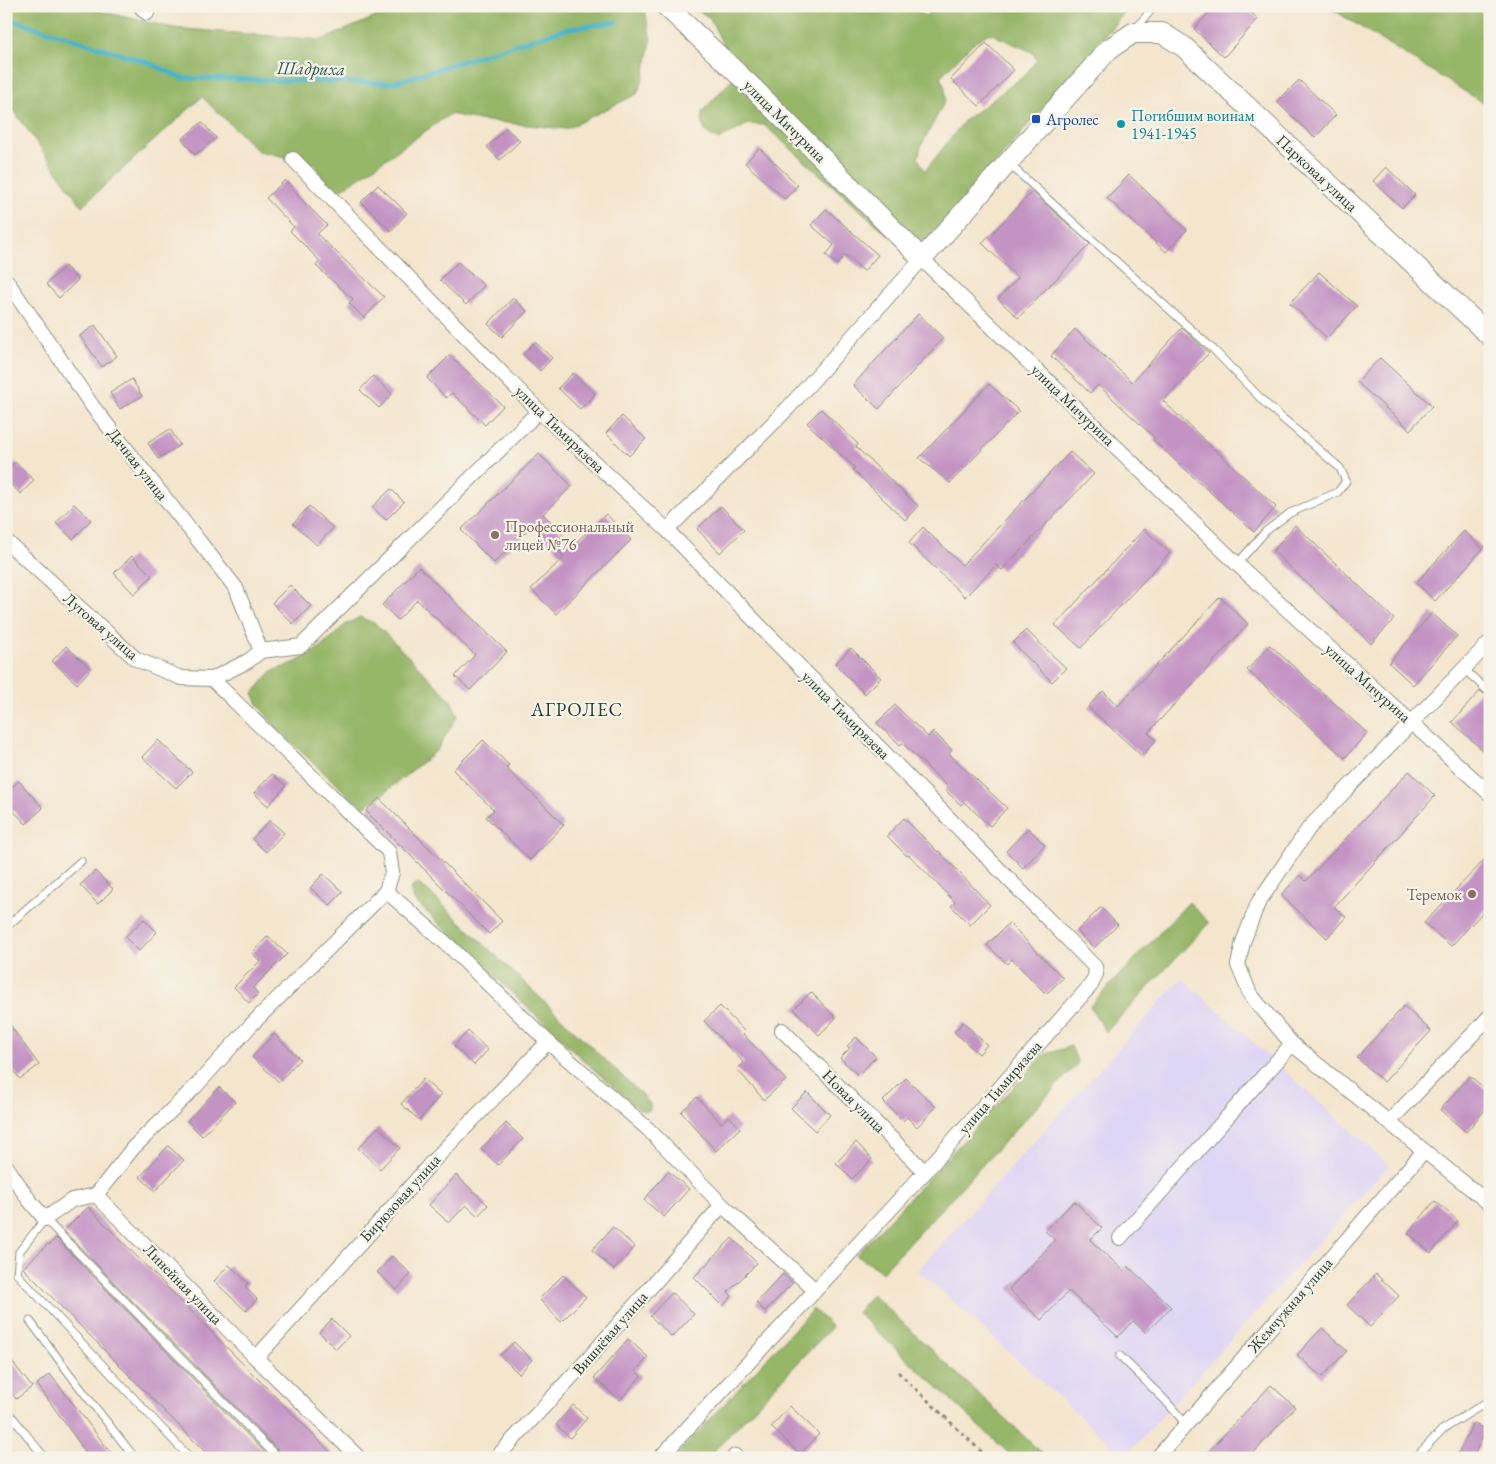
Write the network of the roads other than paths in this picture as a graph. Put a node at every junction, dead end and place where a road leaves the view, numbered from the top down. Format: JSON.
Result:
{"nodes":[{"id":1,"x":666,"y":6,"type":"edge"},
{"id":2,"x":1154,"y":6,"type":"edge"},
{"id":3,"x":1133,"y":32,"type":"junction"},
{"id":4,"x":293,"y":159,"type":"dead end"},
{"id":5,"x":1008,"y":163,"type":"junction"},
{"id":6,"x":922,"y":259,"type":"junction"},
{"id":7,"x":6,"y":280,"type":"edge"},
{"id":8,"x":1490,"y":336,"type":"edge"},
{"id":9,"x":539,"y":411,"type":"junction"},
{"id":10,"x":667,"y":530,"type":"junction"},
{"id":11,"x":6,"y":541,"type":"edge"},
{"id":12,"x":1237,"y":564,"type":"junction"},
{"id":13,"x":1490,"y":642,"type":"edge"},
{"id":14,"x":261,"y":651,"type":"junction"},
{"id":15,"x":1464,"y":669,"type":"junction"},
{"id":16,"x":212,"y":680,"type":"junction"},
{"id":17,"x":1490,"y":693,"type":"edge"},
{"id":18,"x":1412,"y":722,"type":"junction"},
{"id":19,"x":1490,"y":794,"type":"edge"},
{"id":20,"x":81,"y":861,"type":"dead end"},
{"id":21,"x":386,"y":891,"type":"junction"},
{"id":22,"x":6,"y":927,"type":"edge"},
{"id":23,"x":1490,"y":1016,"type":"edge"},
{"id":24,"x":782,"y":1030,"type":"dead end"},
{"id":25,"x":548,"y":1042,"type":"junction"},
{"id":26,"x":1292,"y":1044,"type":"junction"},
{"id":27,"x":1389,"y":1122,"type":"junction"},
{"id":28,"x":1423,"y":1152,"type":"junction"},
{"id":29,"x":6,"y":1166,"type":"edge"},
{"id":30,"x":925,"y":1172,"type":"junction"},
{"id":31,"x":96,"y":1195,"type":"junction"},
{"id":32,"x":1490,"y":1204,"type":"edge"},
{"id":33,"x":722,"y":1205,"type":"junction"},
{"id":34,"x":44,"y":1219,"type":"junction"},
{"id":35,"x":1120,"y":1238,"type":"dead end"},
{"id":36,"x":815,"y":1290,"type":"junction"},
{"id":37,"x":30,"y":1321,"type":"dead end"},
{"id":38,"x":1120,"y":1356,"type":"dead end"},
{"id":39,"x":256,"y":1358,"type":"junction"},
{"id":40,"x":1490,"y":1400,"type":"edge"},
{"id":41,"x":6,"y":1409,"type":"edge"},
{"id":42,"x":1186,"y":1424,"type":"junction"},
{"id":43,"x":1490,"y":1446,"type":"edge"},
{"id":44,"x":45,"y":1458,"type":"edge"},
{"id":45,"x":135,"y":1458,"type":"edge"},
{"id":46,"x":190,"y":1458,"type":"edge"},
{"id":47,"x":278,"y":1458,"type":"edge"},
{"id":48,"x":360,"y":1458,"type":"edge"},
{"id":49,"x":496,"y":1458,"type":"edge"},
{"id":50,"x":660,"y":1458,"type":"edge"},
{"id":51,"x":1157,"y":1458,"type":"edge"},
{"id":52,"x":1415,"y":1458,"type":"edge"},
{"id":53,"x":1484,"y":1458,"type":"edge"}],
"edges":[{"from":1,"to":6,"type":"street","name":"улица Мичурина"},
{"from":2,"to":3,"type":"lane"},
{"from":3,"to":5,"type":"street"},
{"from":3,"to":8,"type":"street","name":"Парковая улица"},
{"from":4,"to":9,"type":"street","name":"улица Тимирязева"},
{"from":5,"to":6,"type":"street"},
{"from":5,"to":12,"type":"lane"},
{"from":6,"to":10,"type":"street"},
{"from":6,"to":12,"type":"street","name":"улица Мичурина"},
{"from":7,"to":14,"type":"street","name":"Дачная улица"},
{"from":9,"to":10,"type":"street","name":"улица Тимирязева"},
{"from":9,"to":14,"type":"street"},
{"from":10,"to":30,"type":"street","name":"улица Тимирязева"},
{"from":11,"to":16,"type":"street","name":"Луговая улица"},
{"from":12,"to":18,"type":"street","name":"улица Мичурина"},
{"from":13,"to":15,"type":"street"},
{"from":14,"to":16,"type":"street"},
{"from":15,"to":17,"type":"lane"},
{"from":15,"to":18,"type":"street"},
{"from":16,"to":21,"type":"street"},
{"from":18,"to":19,"type":"street","name":"улица Мичурина"},
{"from":18,"to":26,"type":"street"},
{"from":20,"to":22,"type":"lane"},
{"from":21,"to":25,"type":"street"},
{"from":21,"to":31,"type":"street"},
{"from":23,"to":27,"type":"street"},
{"from":24,"to":30,"type":"street","name":"Новая улица"},
{"from":25,"to":33,"type":"street"},
{"from":25,"to":39,"type":"street","name":"Бирюзовая улица"},
{"from":26,"to":27,"type":"street"},
{"from":26,"to":35,"type":"street"},
{"from":27,"to":28,"type":"street"},
{"from":28,"to":32,"type":"street"},
{"from":28,"to":42,"type":"street","name":"Жемчужная улица"},
{"from":29,"to":34,"type":"street"},
{"from":30,"to":36,"type":"street","name":"улица Тимирязева"},
{"from":31,"to":34,"type":"street"},
{"from":31,"to":39,"type":"street","name":"Линейная улица"},
{"from":33,"to":36,"type":"street"},
{"from":33,"to":49,"type":"street","name":"Вишнёвая улица"},
{"from":34,"to":46,"type":"lane"},
{"from":34,"to":47,"type":"lane"},
{"from":36,"to":50,"type":"street","name":"улица Тимирязева"},
{"from":37,"to":45,"type":"lane"},
{"from":38,"to":42,"type":"lane"},
{"from":39,"to":48,"type":"street","name":"Линейная улица"},
{"from":40,"to":52,"type":"lane"},
{"from":41,"to":44,"type":"lane"},
{"from":42,"to":51,"type":"street","name":"Жемчужная улица"},
{"from":43,"to":53,"type":"lane"}]}
